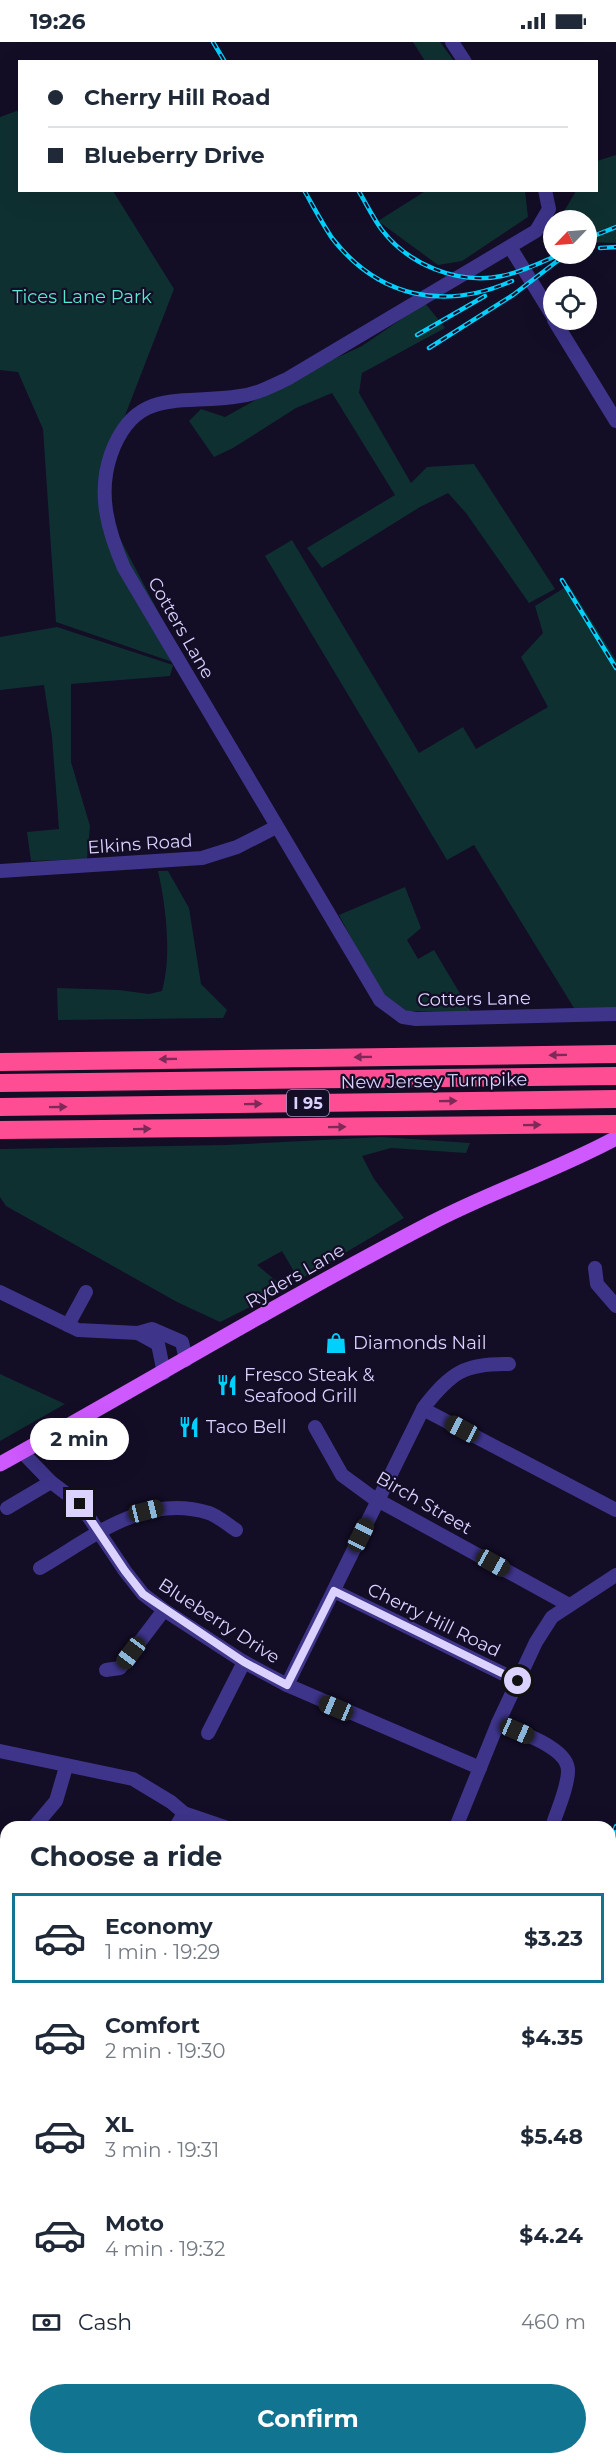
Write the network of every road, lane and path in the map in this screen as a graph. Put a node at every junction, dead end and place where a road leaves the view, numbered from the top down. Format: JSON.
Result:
{"nodes":[{"id":1,"x":452,"y":42,"type":"edge"},
{"id":2,"x":464,"y":60,"type":"edge"},
{"id":3,"x":545,"y":192,"type":"edge"},
{"id":4,"x":510,"y":247,"type":"junction"},
{"id":5,"x":543,"y":301,"type":"edge"},
{"id":6,"x":561,"y":330,"type":"edge"},
{"id":7,"x":616,"y":421,"type":"edge"},
{"id":8,"x":276,"y":827,"type":"junction"},
{"id":9,"x":0,"y":871,"type":"edge"},
{"id":10,"x":616,"y":1014,"type":"edge"},
{"id":11,"x":616,"y":1054,"type":"edge"},
{"id":12,"x":0,"y":1062,"type":"edge"},
{"id":13,"x":616,"y":1076,"type":"edge"},
{"id":14,"x":0,"y":1083,"type":"edge"},
{"id":15,"x":616,"y":1099,"type":"edge"},
{"id":16,"x":0,"y":1107,"type":"edge"},
{"id":17,"x":616,"y":1124,"type":"edge"},
{"id":18,"x":0,"y":1130,"type":"edge"},
{"id":19,"x":616,"y":1137,"type":"edge"},
{"id":20,"x":595,"y":1268,"type":"dead end"},
{"id":21,"x":0,"y":1292,"type":"edge"},
{"id":22,"x":86,"y":1292,"type":"dead end"},
{"id":23,"x":616,"y":1306,"type":"edge"},
{"id":24,"x":68,"y":1325,"type":"junction"},
{"id":25,"x":162,"y":1338,"type":"junction"},
{"id":26,"x":186,"y":1360,"type":"junction"},
{"id":27,"x":509,"y":1364,"type":"dead end"},
{"id":28,"x":164,"y":1373,"type":"junction"},
{"id":29,"x":423,"y":1409,"type":"junction"},
{"id":30,"x":315,"y":1427,"type":"dead end"},
{"id":31,"x":22,"y":1452,"type":"junction"},
{"id":32,"x":0,"y":1464,"type":"edge"},
{"id":33,"x":51,"y":1482,"type":"junction"},
{"id":34,"x":378,"y":1500,"type":"junction"},
{"id":35,"x":7,"y":1508,"type":"dead end"},
{"id":36,"x":616,"y":1510,"type":"edge"},
{"id":37,"x":236,"y":1530,"type":"dead end"},
{"id":38,"x":101,"y":1532,"type":"junction"},
{"id":39,"x":40,"y":1568,"type":"dead end"},
{"id":40,"x":616,"y":1575,"type":"edge"},
{"id":41,"x":334,"y":1591,"type":"junction"},
{"id":42,"x":569,"y":1605,"type":"junction"},
{"id":43,"x":164,"y":1610,"type":"junction"},
{"id":44,"x":244,"y":1662,"type":"junction"},
{"id":45,"x":106,"y":1670,"type":"dead end"},
{"id":46,"x":518,"y":1681,"type":"junction"},
{"id":47,"x":287,"y":1685,"type":"junction"},
{"id":48,"x":498,"y":1723,"type":"junction"},
{"id":49,"x":208,"y":1733,"type":"dead end"},
{"id":50,"x":0,"y":1751,"type":"edge"},
{"id":51,"x":66,"y":1767,"type":"junction"},
{"id":52,"x":480,"y":1768,"type":"junction"},
{"id":53,"x":184,"y":1813,"type":"junction"},
{"id":54,"x":39,"y":1821,"type":"edge"},
{"id":55,"x":179,"y":1821,"type":"edge"},
{"id":56,"x":207,"y":1821,"type":"edge"},
{"id":57,"x":458,"y":1821,"type":"edge"},
{"id":58,"x":554,"y":1821,"type":"edge"}],
"edges":[{"from":1,"to":2,"type":"street"},
{"from":3,"to":4,"type":"street","name":"Cotters Lane"},
{"from":4,"to":5,"type":"street"},
{"from":4,"to":8,"type":"street","name":"Cotters Lane"},
{"from":6,"to":7,"type":"street"},
{"from":8,"to":9,"type":"street","name":"Elkins Road"},
{"from":8,"to":10,"type":"street","name":"Cotters Lane"},
{"from":11,"to":12,"type":"highway","name":"New Jersey Turnpike","one_way":true},
{"from":13,"to":14,"type":"highway","name":"New Jersey Turnpike","number":"I 95"},
{"from":16,"to":15,"type":"highway","name":"New Jersey Turnpike","number":"I 95","one_way":true},
{"from":18,"to":17,"type":"highway","number":"I 95","one_way":true},
{"from":19,"to":26,"type":"main road","name":"Ryders Lane"},
{"from":20,"to":23,"type":"street"},
{"from":21,"to":24,"type":"street"},
{"from":22,"to":24,"type":"street"},
{"from":24,"to":25,"type":"street"},
{"from":25,"to":26,"type":"street"},
{"from":25,"to":28,"type":"street"},
{"from":26,"to":28,"type":"main road","name":"Ryders Lane"},
{"from":27,"to":29,"type":"street"},
{"from":28,"to":31,"type":"main road","name":"Ryders Lane"},
{"from":29,"to":34,"type":"street"},
{"from":29,"to":36,"type":"street"},
{"from":30,"to":34,"type":"street","name":"Birch Street"},
{"from":31,"to":32,"type":"main road","name":"Ryders Lane"},
{"from":31,"to":33,"type":"street","name":"Blueberry Drive"},
{"from":33,"to":35,"type":"street"},
{"from":33,"to":38,"type":"street","name":"Blueberry Drive"},
{"from":34,"to":41,"type":"street"},
{"from":34,"to":42,"type":"street","name":"Birch Street"},
{"from":37,"to":38,"type":"street"},
{"from":38,"to":39,"type":"street"},
{"from":38,"to":43,"type":"street","name":"Blueberry Drive"},
{"from":40,"to":42,"type":"street"},
{"from":41,"to":46,"type":"street","name":"Cherry Hill Road"},
{"from":41,"to":47,"type":"street"},
{"from":42,"to":46,"type":"street"},
{"from":43,"to":44,"type":"street","name":"Blueberry Drive"},
{"from":43,"to":45,"type":"street"},
{"from":44,"to":47,"type":"street","name":"Blueberry Drive"},
{"from":44,"to":49,"type":"street"},
{"from":46,"to":48,"type":"street"},
{"from":47,"to":52,"type":"street","name":"Blueberry Drive"},
{"from":48,"to":52,"type":"street"},
{"from":48,"to":58,"type":"street"},
{"from":50,"to":51,"type":"street"},
{"from":51,"to":53,"type":"street"},
{"from":51,"to":54,"type":"street"},
{"from":52,"to":57,"type":"street"},
{"from":53,"to":55,"type":"street"},
{"from":53,"to":56,"type":"street"}]}
